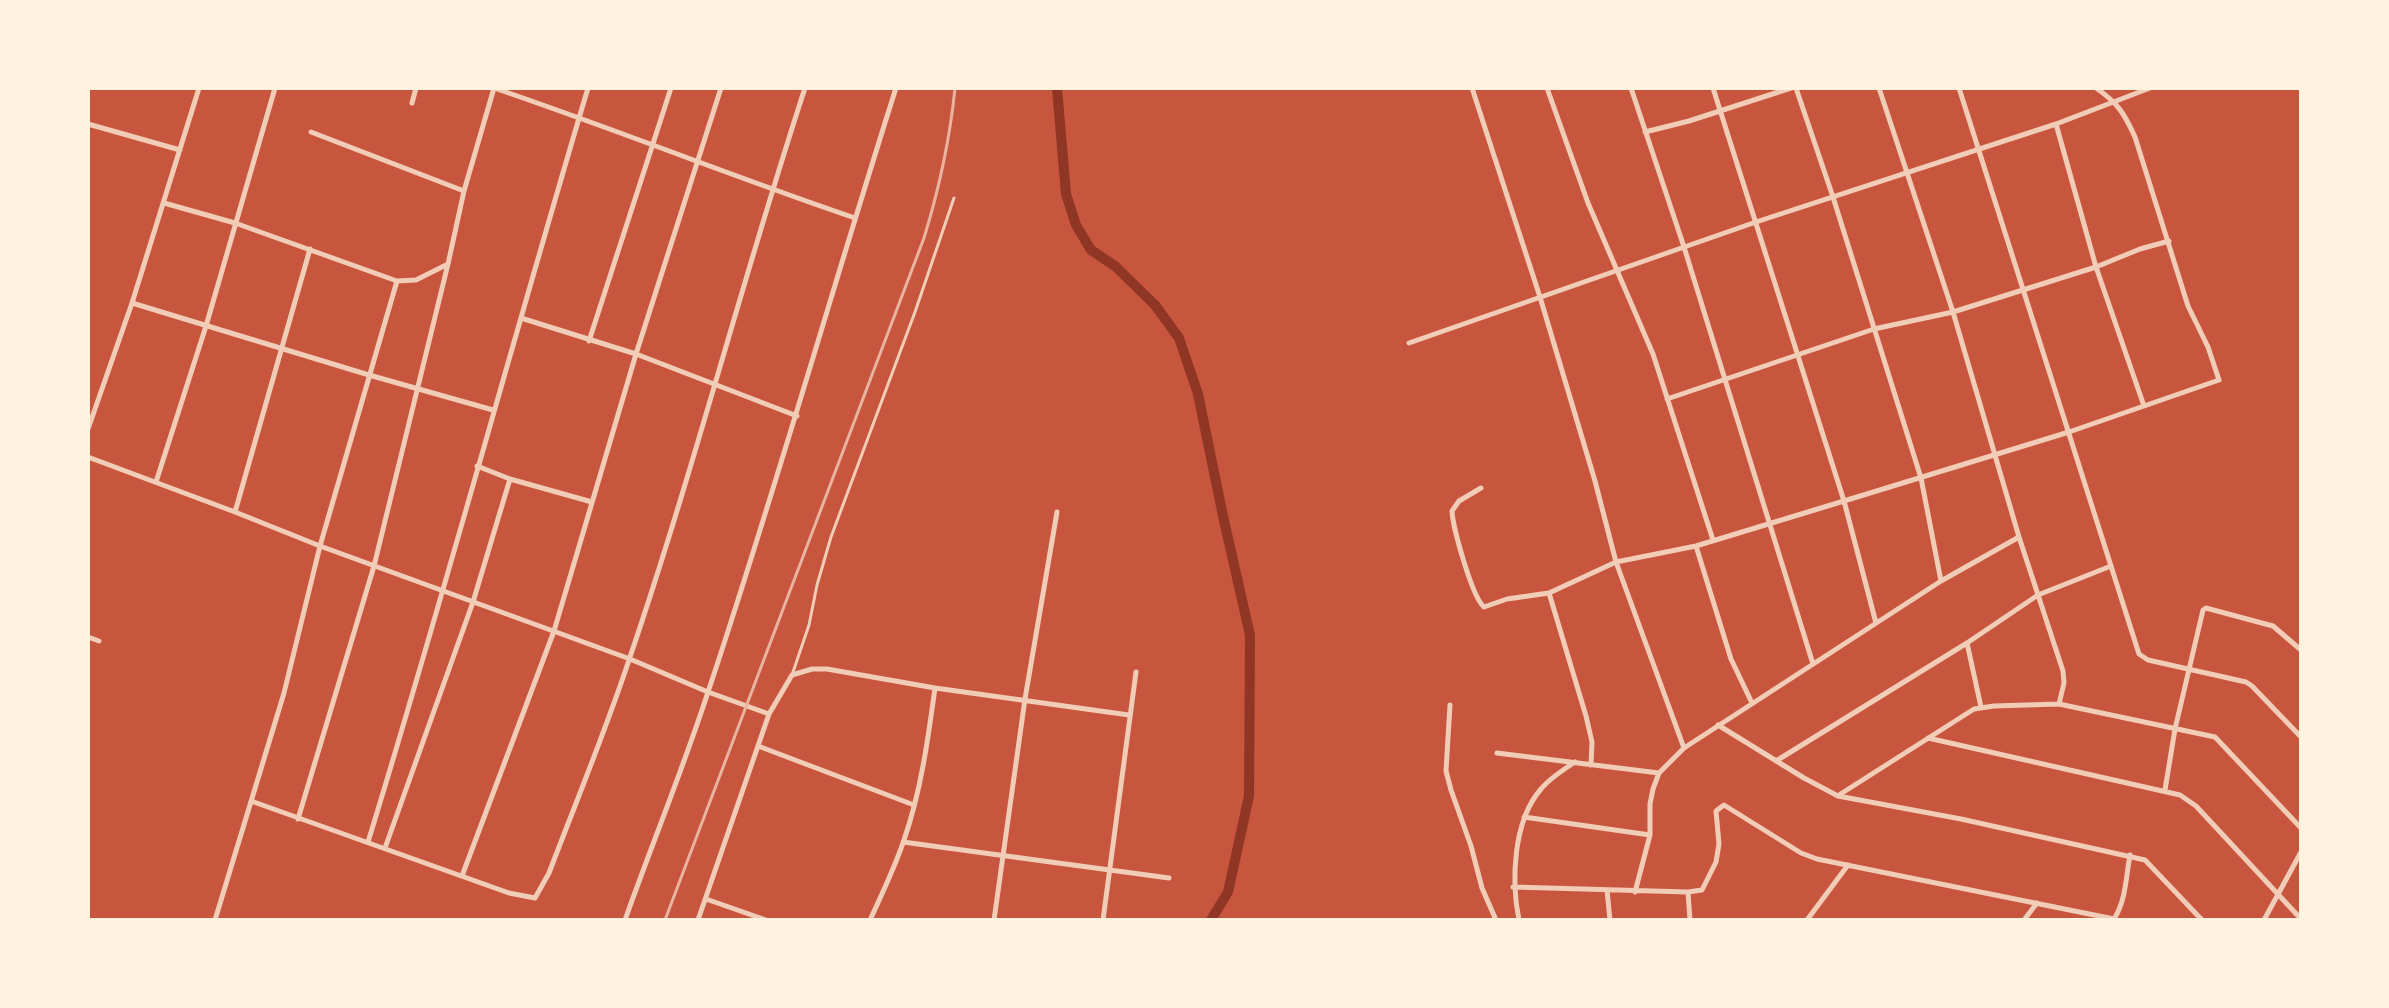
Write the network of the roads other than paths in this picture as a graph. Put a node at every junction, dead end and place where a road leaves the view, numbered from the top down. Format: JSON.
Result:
{"nodes":[{"id":1,"x":199,"y":88,"type":"edge"},
{"id":2,"x":275,"y":88,"type":"edge"},
{"id":3,"x":416,"y":88,"type":"edge"},
{"id":4,"x":494,"y":88,"type":"edge"},
{"id":5,"x":588,"y":88,"type":"edge"},
{"id":6,"x":671,"y":88,"type":"edge"},
{"id":7,"x":721,"y":88,"type":"edge"},
{"id":8,"x":805,"y":88,"type":"edge"},
{"id":9,"x":896,"y":88,"type":"edge"},
{"id":10,"x":1472,"y":88,"type":"edge"},
{"id":11,"x":1547,"y":88,"type":"edge"},
{"id":12,"x":1631,"y":88,"type":"edge"},
{"id":13,"x":1713,"y":88,"type":"edge"},
{"id":14,"x":1793,"y":88,"type":"edge"},
{"id":15,"x":1879,"y":88,"type":"edge"},
{"id":16,"x":1959,"y":88,"type":"edge"},
{"id":17,"x":2096,"y":88,"type":"edge"},
{"id":18,"x":2150,"y":88,"type":"edge"},
{"id":19,"x":2115,"y":101,"type":"junction"},
{"id":20,"x":412,"y":103,"type":"dead end"},
{"id":21,"x":1720,"y":111,"type":"junction"},
{"id":22,"x":579,"y":117,"type":"junction"},
{"id":23,"x":88,"y":124,"type":"edge"},
{"id":24,"x":2056,"y":124,"type":"junction"},
{"id":25,"x":311,"y":132,"type":"dead end"},
{"id":26,"x":1645,"y":132,"type":"junction"},
{"id":27,"x":653,"y":146,"type":"junction"},
{"id":28,"x":1978,"y":149,"type":"junction"},
{"id":29,"x":180,"y":150,"type":"junction"},
{"id":30,"x":697,"y":163,"type":"junction"},
{"id":31,"x":1907,"y":174,"type":"junction"},
{"id":32,"x":772,"y":190,"type":"junction"},
{"id":33,"x":464,"y":191,"type":"junction"},
{"id":34,"x":1833,"y":197,"type":"junction"},
{"id":35,"x":954,"y":198,"type":"dead end"},
{"id":36,"x":164,"y":203,"type":"junction"},
{"id":37,"x":855,"y":218,"type":"junction"},
{"id":38,"x":1756,"y":222,"type":"junction"},
{"id":39,"x":235,"y":223,"type":"junction"},
{"id":40,"x":2169,"y":241,"type":"junction"},
{"id":41,"x":1684,"y":247,"type":"junction"},
{"id":42,"x":310,"y":249,"type":"junction"},
{"id":43,"x":448,"y":264,"type":"junction"},
{"id":44,"x":2096,"y":267,"type":"junction"},
{"id":45,"x":1615,"y":270,"type":"junction"},
{"id":46,"x":397,"y":281,"type":"junction"},
{"id":47,"x":2023,"y":289,"type":"junction"},
{"id":48,"x":1540,"y":297,"type":"junction"},
{"id":49,"x":132,"y":303,"type":"junction"},
{"id":50,"x":1953,"y":312,"type":"junction"},
{"id":51,"x":521,"y":318,"type":"junction"},
{"id":52,"x":206,"y":326,"type":"junction"},
{"id":53,"x":1874,"y":329,"type":"junction"},
{"id":54,"x":589,"y":341,"type":"junction"},
{"id":55,"x":1409,"y":343,"type":"dead end"},
{"id":56,"x":282,"y":349,"type":"junction"},
{"id":57,"x":636,"y":354,"type":"junction"},
{"id":58,"x":1798,"y":356,"type":"junction"},
{"id":59,"x":369,"y":375,"type":"junction"},
{"id":60,"x":1725,"y":380,"type":"junction"},
{"id":61,"x":716,"y":385,"type":"junction"},
{"id":62,"x":417,"y":389,"type":"junction"},
{"id":63,"x":1667,"y":399,"type":"junction"},
{"id":64,"x":2144,"y":406,"type":"junction"},
{"id":65,"x":493,"y":410,"type":"junction"},
{"id":66,"x":797,"y":416,"type":"junction"},
{"id":67,"x":88,"y":429,"type":"edge"},
{"id":68,"x":2069,"y":432,"type":"junction"},
{"id":69,"x":1994,"y":455,"type":"junction"},
{"id":70,"x":88,"y":457,"type":"edge"},
{"id":71,"x":477,"y":466,"type":"junction"},
{"id":72,"x":1921,"y":478,"type":"junction"},
{"id":73,"x":510,"y":479,"type":"junction"},
{"id":74,"x":156,"y":482,"type":"junction"},
{"id":75,"x":1481,"y":488,"type":"dead end"},
{"id":76,"x":1844,"y":501,"type":"junction"},
{"id":77,"x":592,"y":502,"type":"junction"},
{"id":78,"x":235,"y":512,"type":"junction"},
{"id":79,"x":1057,"y":512,"type":"dead end"},
{"id":80,"x":1770,"y":523,"type":"junction"},
{"id":81,"x":2019,"y":537,"type":"junction"},
{"id":82,"x":1713,"y":540,"type":"junction"},
{"id":83,"x":320,"y":546,"type":"junction"},
{"id":84,"x":1696,"y":546,"type":"junction"},
{"id":85,"x":1616,"y":562,"type":"junction"},
{"id":86,"x":374,"y":566,"type":"junction"},
{"id":87,"x":2111,"y":566,"type":"junction"},
{"id":88,"x":1941,"y":581,"type":"junction"},
{"id":89,"x":444,"y":590,"type":"junction"},
{"id":90,"x":1549,"y":593,"type":"junction"},
{"id":91,"x":2038,"y":595,"type":"junction"},
{"id":92,"x":473,"y":602,"type":"junction"},
{"id":93,"x":1876,"y":623,"type":"junction"},
{"id":94,"x":554,"y":631,"type":"junction"},
{"id":95,"x":88,"y":637,"type":"edge"},
{"id":96,"x":99,"y":641,"type":"dead end"},
{"id":97,"x":1967,"y":643,"type":"junction"},
{"id":98,"x":2301,"y":650,"type":"edge"},
{"id":99,"x":630,"y":659,"type":"junction"},
{"id":100,"x":1813,"y":664,"type":"junction"},
{"id":101,"x":2189,"y":669,"type":"junction"},
{"id":102,"x":1136,"y":672,"type":"dead end"},
{"id":103,"x":792,"y":675,"type":"junction"},
{"id":104,"x":935,"y":688,"type":"junction"},
{"id":105,"x":708,"y":692,"type":"junction"},
{"id":106,"x":1025,"y":699,"type":"junction"},
{"id":107,"x":1752,"y":703,"type":"junction"},
{"id":108,"x":2059,"y":704,"type":"junction"},
{"id":109,"x":1450,"y":705,"type":"dead end"},
{"id":110,"x":1981,"y":707,"type":"junction"},
{"id":111,"x":769,"y":714,"type":"junction"},
{"id":112,"x":1129,"y":715,"type":"junction"},
{"id":113,"x":1718,"y":725,"type":"junction"},
{"id":114,"x":2175,"y":729,"type":"junction"},
{"id":115,"x":2301,"y":737,"type":"edge"},
{"id":116,"x":1928,"y":738,"type":"junction"},
{"id":117,"x":758,"y":746,"type":"junction"},
{"id":118,"x":1684,"y":748,"type":"junction"},
{"id":119,"x":1497,"y":753,"type":"dead end"},
{"id":120,"x":1776,"y":761,"type":"junction"},
{"id":121,"x":1575,"y":762,"type":"junction"},
{"id":122,"x":1591,"y":765,"type":"junction"},
{"id":123,"x":1659,"y":773,"type":"junction"},
{"id":124,"x":2165,"y":790,"type":"junction"},
{"id":125,"x":1838,"y":796,"type":"junction"},
{"id":126,"x":251,"y":801,"type":"junction"},
{"id":127,"x":914,"y":805,"type":"junction"},
{"id":128,"x":1524,"y":817,"type":"junction"},
{"id":129,"x":298,"y":819,"type":"junction"},
{"id":130,"x":2301,"y":828,"type":"edge"},
{"id":131,"x":1650,"y":835,"type":"junction"},
{"id":132,"x":368,"y":842,"type":"junction"},
{"id":133,"x":903,"y":842,"type":"junction"},
{"id":134,"x":385,"y":848,"type":"junction"},
{"id":135,"x":2301,"y":852,"type":"edge"},
{"id":136,"x":2130,"y":855,"type":"junction"},
{"id":137,"x":1003,"y":857,"type":"junction"},
{"id":138,"x":1848,"y":865,"type":"junction"},
{"id":139,"x":1110,"y":869,"type":"junction"},
{"id":140,"x":462,"y":876,"type":"junction"},
{"id":141,"x":1169,"y":878,"type":"dead end"},
{"id":142,"x":1513,"y":887,"type":"junction"},
{"id":143,"x":1607,"y":890,"type":"junction"},
{"id":144,"x":1635,"y":892,"type":"junction"},
{"id":145,"x":1688,"y":892,"type":"junction"},
{"id":146,"x":2278,"y":895,"type":"junction"},
{"id":147,"x":706,"y":899,"type":"junction"},
{"id":148,"x":2037,"y":903,"type":"junction"},
{"id":149,"x":2301,"y":919,"type":"edge"},
{"id":150,"x":215,"y":920,"type":"edge"},
{"id":151,"x":625,"y":920,"type":"edge"},
{"id":152,"x":698,"y":920,"type":"edge"},
{"id":153,"x":766,"y":920,"type":"edge"},
{"id":154,"x":870,"y":920,"type":"edge"},
{"id":155,"x":994,"y":920,"type":"edge"},
{"id":156,"x":1103,"y":920,"type":"edge"},
{"id":157,"x":1496,"y":920,"type":"edge"},
{"id":158,"x":1519,"y":920,"type":"edge"},
{"id":159,"x":1610,"y":920,"type":"edge"},
{"id":160,"x":1690,"y":920,"type":"edge"},
{"id":161,"x":1807,"y":920,"type":"edge"},
{"id":162,"x":2024,"y":920,"type":"edge"},
{"id":163,"x":2114,"y":920,"type":"edge"},
{"id":164,"x":2202,"y":920,"type":"edge"},
{"id":165,"x":2264,"y":920,"type":"edge"}],
"edges":[{"from":1,"to":29,"type":"street"},
{"from":2,"to":39,"type":"street"},
{"from":3,"to":20,"type":"street"},
{"from":4,"to":22,"type":"street"},
{"from":4,"to":33,"type":"street"},
{"from":5,"to":22,"type":"street"},
{"from":6,"to":27,"type":"street"},
{"from":7,"to":30,"type":"street"},
{"from":8,"to":32,"type":"street"},
{"from":9,"to":37,"type":"street"},
{"from":10,"to":48,"type":"street"},
{"from":11,"to":45,"type":"street"},
{"from":12,"to":26,"type":"street"},
{"from":13,"to":21,"type":"street"},
{"from":14,"to":21,"type":"street"},
{"from":14,"to":34,"type":"street"},
{"from":15,"to":31,"type":"street"},
{"from":16,"to":28,"type":"street"},
{"from":17,"to":19,"type":"street"},
{"from":18,"to":19,"type":"street"},
{"from":19,"to":24,"type":"street"},
{"from":19,"to":40,"type":"street"},
{"from":21,"to":26,"type":"street"},
{"from":21,"to":38,"type":"street"},
{"from":22,"to":27,"type":"street"},
{"from":22,"to":51,"type":"street"},
{"from":23,"to":29,"type":"street"},
{"from":24,"to":28,"type":"street"},
{"from":24,"to":44,"type":"street"},
{"from":25,"to":33,"type":"street"},
{"from":26,"to":41,"type":"street"},
{"from":27,"to":30,"type":"street"},
{"from":27,"to":54,"type":"street"},
{"from":28,"to":31,"type":"street"},
{"from":28,"to":47,"type":"street"},
{"from":29,"to":36,"type":"street"},
{"from":30,"to":32,"type":"street"},
{"from":30,"to":57,"type":"street"},
{"from":31,"to":34,"type":"street"},
{"from":31,"to":50,"type":"street"},
{"from":32,"to":37,"type":"street"},
{"from":32,"to":61,"type":"street"},
{"from":33,"to":43,"type":"street"},
{"from":34,"to":38,"type":"street"},
{"from":34,"to":53,"type":"street"},
{"from":35,"to":103,"type":"lane"},
{"from":36,"to":39,"type":"street"},
{"from":36,"to":49,"type":"street"},
{"from":37,"to":66,"type":"street"},
{"from":38,"to":41,"type":"street"},
{"from":38,"to":58,"type":"street"},
{"from":39,"to":42,"type":"street"},
{"from":39,"to":52,"type":"street"},
{"from":40,"to":44,"type":"street"},
{"from":40,"to":64,"type":"street"},
{"from":41,"to":45,"type":"street"},
{"from":41,"to":60,"type":"street"},
{"from":42,"to":46,"type":"street"},
{"from":42,"to":56,"type":"street"},
{"from":43,"to":46,"type":"street"},
{"from":43,"to":62,"type":"street"},
{"from":44,"to":47,"type":"street"},
{"from":44,"to":64,"type":"street"},
{"from":45,"to":48,"type":"street"},
{"from":45,"to":63,"type":"street"},
{"from":46,"to":59,"type":"street"},
{"from":47,"to":50,"type":"street"},
{"from":47,"to":68,"type":"street"},
{"from":48,"to":55,"type":"street"},
{"from":48,"to":85,"type":"street"},
{"from":49,"to":52,"type":"street"},
{"from":49,"to":67,"type":"street"},
{"from":50,"to":53,"type":"street"},
{"from":50,"to":69,"type":"street"},
{"from":51,"to":54,"type":"street"},
{"from":51,"to":65,"type":"street"},
{"from":52,"to":56,"type":"street"},
{"from":52,"to":74,"type":"street"},
{"from":53,"to":58,"type":"street"},
{"from":53,"to":72,"type":"street"},
{"from":54,"to":57,"type":"street"},
{"from":56,"to":59,"type":"street"},
{"from":56,"to":78,"type":"street"},
{"from":57,"to":61,"type":"street"},
{"from":57,"to":77,"type":"street"},
{"from":58,"to":60,"type":"street"},
{"from":58,"to":76,"type":"street"},
{"from":59,"to":62,"type":"street"},
{"from":59,"to":83,"type":"street"},
{"from":60,"to":63,"type":"street"},
{"from":60,"to":80,"type":"street"},
{"from":61,"to":66,"type":"street"},
{"from":61,"to":99,"type":"street"},
{"from":62,"to":65,"type":"street"},
{"from":62,"to":86,"type":"street"},
{"from":63,"to":82,"type":"street"},
{"from":64,"to":68,"type":"street"},
{"from":65,"to":71,"type":"street"},
{"from":66,"to":105,"type":"street"},
{"from":68,"to":69,"type":"street"},
{"from":68,"to":87,"type":"street"},
{"from":69,"to":72,"type":"street"},
{"from":69,"to":81,"type":"street"},
{"from":70,"to":74,"type":"street"},
{"from":71,"to":73,"type":"street"},
{"from":71,"to":89,"type":"street"},
{"from":72,"to":76,"type":"street"},
{"from":72,"to":88,"type":"street"},
{"from":73,"to":77,"type":"street"},
{"from":73,"to":92,"type":"street"},
{"from":74,"to":78,"type":"street"},
{"from":75,"to":90,"type":"street"},
{"from":76,"to":80,"type":"street"},
{"from":76,"to":93,"type":"street"},
{"from":77,"to":94,"type":"street"},
{"from":78,"to":83,"type":"street"},
{"from":79,"to":106,"type":"street"},
{"from":80,"to":82,"type":"street"},
{"from":80,"to":100,"type":"street"},
{"from":81,"to":88,"type":"street"},
{"from":81,"to":91,"type":"street"},
{"from":82,"to":84,"type":"street"},
{"from":83,"to":86,"type":"street"},
{"from":83,"to":126,"type":"street"},
{"from":84,"to":85,"type":"street"},
{"from":84,"to":107,"type":"street"},
{"from":85,"to":90,"type":"street"},
{"from":85,"to":118,"type":"street"},
{"from":86,"to":89,"type":"street"},
{"from":86,"to":129,"type":"street"},
{"from":87,"to":91,"type":"street"},
{"from":87,"to":101,"type":"street"},
{"from":88,"to":93,"type":"street"},
{"from":89,"to":92,"type":"street"},
{"from":89,"to":132,"type":"street"},
{"from":90,"to":122,"type":"street"},
{"from":91,"to":97,"type":"street"},
{"from":91,"to":108,"type":"street"},
{"from":92,"to":94,"type":"street"},
{"from":92,"to":134,"type":"street"},
{"from":93,"to":100,"type":"street"},
{"from":94,"to":99,"type":"street"},
{"from":94,"to":140,"type":"street"},
{"from":95,"to":96,"type":"street"},
{"from":97,"to":110,"type":"street"},
{"from":97,"to":120,"type":"street"},
{"from":98,"to":101,"type":"street"},
{"from":99,"to":105,"type":"street"},
{"from":99,"to":140,"type":"street"},
{"from":100,"to":107,"type":"street"},
{"from":101,"to":114,"type":"street"},
{"from":101,"to":115,"type":"street"},
{"from":102,"to":112,"type":"street"},
{"from":103,"to":104,"type":"street"},
{"from":103,"to":111,"type":"street"},
{"from":104,"to":106,"type":"street"},
{"from":104,"to":127,"type":"street"},
{"from":105,"to":111,"type":"street"},
{"from":105,"to":151,"type":"street"},
{"from":106,"to":112,"type":"street"},
{"from":106,"to":137,"type":"street"},
{"from":107,"to":113,"type":"street"},
{"from":108,"to":110,"type":"street"},
{"from":108,"to":114,"type":"street"},
{"from":109,"to":157,"type":"street"},
{"from":110,"to":116,"type":"street"},
{"from":111,"to":117,"type":"street"},
{"from":112,"to":139,"type":"street"},
{"from":113,"to":118,"type":"street"},
{"from":113,"to":120,"type":"street"},
{"from":114,"to":124,"type":"street"},
{"from":114,"to":130,"type":"street"},
{"from":116,"to":124,"type":"street"},
{"from":116,"to":125,"type":"street"},
{"from":117,"to":127,"type":"street"},
{"from":117,"to":147,"type":"street"},
{"from":118,"to":123,"type":"street"},
{"from":119,"to":121,"type":"street"},
{"from":120,"to":125,"type":"street"},
{"from":121,"to":122,"type":"street"},
{"from":121,"to":128,"type":"street"},
{"from":122,"to":123,"type":"street"},
{"from":123,"to":131,"type":"street"},
{"from":124,"to":146,"type":"street"},
{"from":125,"to":136,"type":"street"},
{"from":126,"to":129,"type":"street"},
{"from":126,"to":150,"type":"street"},
{"from":127,"to":133,"type":"street"},
{"from":128,"to":131,"type":"street"},
{"from":128,"to":142,"type":"street"},
{"from":129,"to":132,"type":"street"},
{"from":131,"to":144,"type":"street"},
{"from":132,"to":134,"type":"street"},
{"from":133,"to":137,"type":"street"},
{"from":133,"to":154,"type":"street"},
{"from":134,"to":140,"type":"street"},
{"from":135,"to":146,"type":"street"},
{"from":136,"to":163,"type":"street"},
{"from":136,"to":164,"type":"street"},
{"from":137,"to":139,"type":"street"},
{"from":137,"to":155,"type":"street"},
{"from":138,"to":145,"type":"street"},
{"from":138,"to":148,"type":"street"},
{"from":138,"to":161,"type":"street"},
{"from":139,"to":141,"type":"street"},
{"from":139,"to":156,"type":"street"},
{"from":142,"to":143,"type":"street"},
{"from":142,"to":158,"type":"street"},
{"from":143,"to":144,"type":"street"},
{"from":143,"to":159,"type":"street"},
{"from":144,"to":145,"type":"street"},
{"from":145,"to":160,"type":"street"},
{"from":146,"to":149,"type":"street"},
{"from":146,"to":165,"type":"street"},
{"from":147,"to":152,"type":"street"},
{"from":147,"to":153,"type":"street"},
{"from":148,"to":162,"type":"street"},
{"from":148,"to":163,"type":"street"}]}
